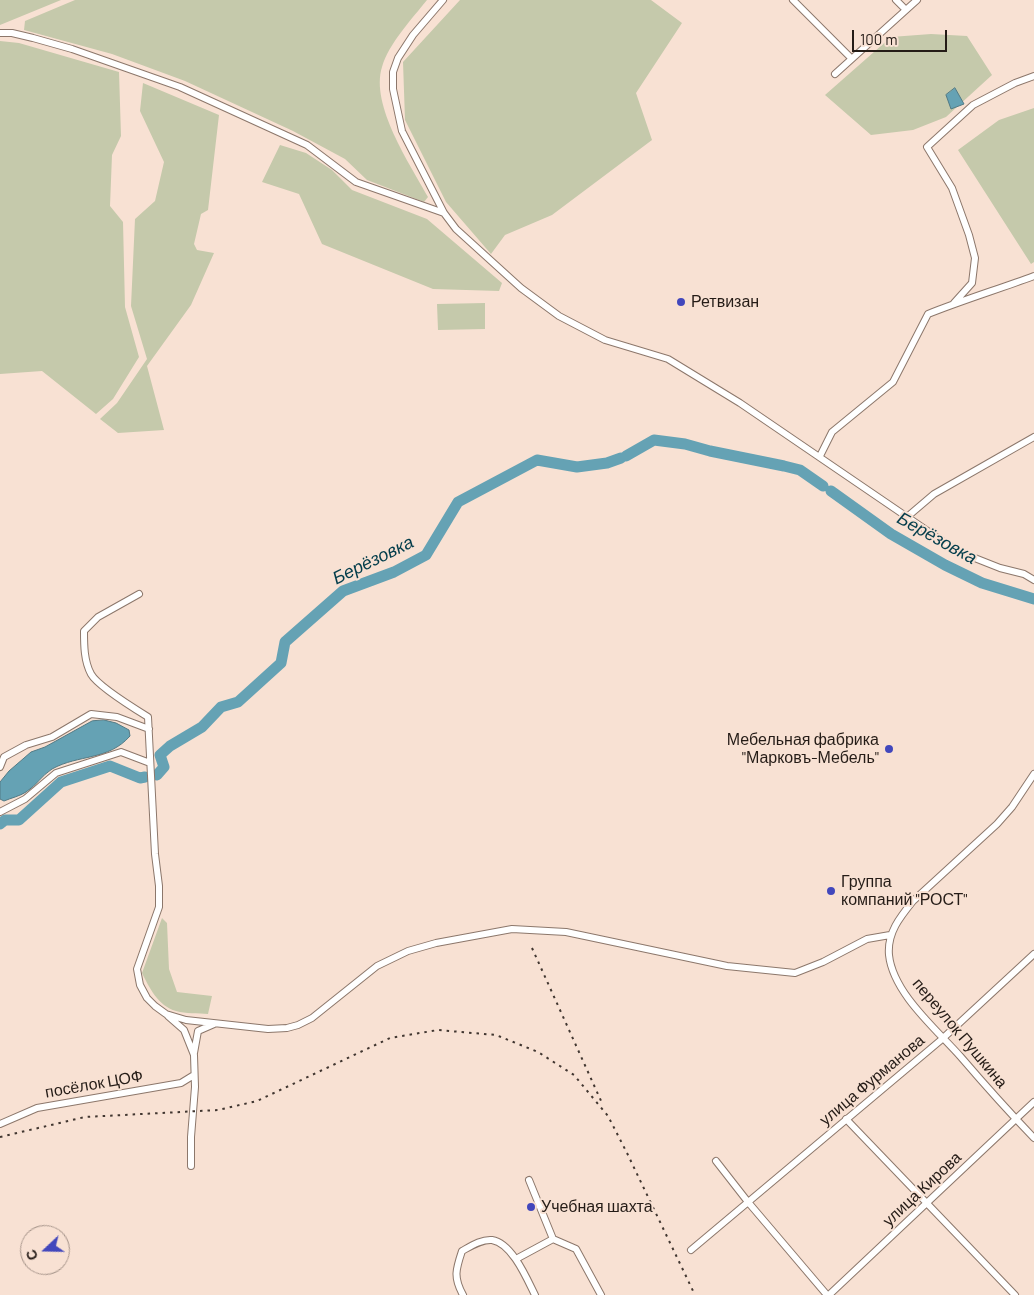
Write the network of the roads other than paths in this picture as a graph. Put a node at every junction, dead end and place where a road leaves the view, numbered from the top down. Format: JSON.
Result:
{"nodes":[{"id":1,"x":443,"y":0,"type":"edge"},
{"id":2,"x":896,"y":0,"type":"edge"},
{"id":3,"x":918,"y":0,"type":"edge"},
{"id":4,"x":795,"y":1,"type":"edge"},
{"id":5,"x":906,"y":10,"type":"junction"},
{"id":6,"x":0,"y":33,"type":"edge"},
{"id":7,"x":851,"y":58,"type":"junction"},
{"id":8,"x":835,"y":74,"type":"dead end"},
{"id":9,"x":1034,"y":76,"type":"edge"},
{"id":10,"x":444,"y":214,"type":"junction"},
{"id":11,"x":1034,"y":276,"type":"edge"},
{"id":12,"x":954,"y":303,"type":"junction"},
{"id":13,"x":1034,"y":437,"type":"edge"},
{"id":14,"x":820,"y":456,"type":"junction"},
{"id":15,"x":907,"y":517,"type":"junction"},
{"id":16,"x":1034,"y":580,"type":"edge"},
{"id":17,"x":139,"y":594,"type":"dead end"},
{"id":18,"x":148,"y":729,"type":"junction"},
{"id":19,"x":2,"y":757,"type":"edge"},
{"id":20,"x":150,"y":763,"type":"junction"},
{"id":21,"x":0,"y":767,"type":"edge"},
{"id":22,"x":1034,"y":774,"type":"edge"},
{"id":23,"x":0,"y":812,"type":"edge"},
{"id":24,"x":890,"y":935,"type":"junction"},
{"id":25,"x":1034,"y":954,"type":"edge"},
{"id":26,"x":166,"y":1014,"type":"junction"},
{"id":27,"x":215,"y":1024,"type":"junction"},
{"id":28,"x":943,"y":1037,"type":"junction"},
{"id":29,"x":194,"y":1055,"type":"junction"},
{"id":30,"x":194,"y":1075,"type":"junction"},
{"id":31,"x":1034,"y":1102,"type":"edge"},
{"id":32,"x":846,"y":1119,"type":"junction"},
{"id":33,"x":1016,"y":1120,"type":"junction"},
{"id":34,"x":0,"y":1124,"type":"edge"},
{"id":35,"x":1034,"y":1138,"type":"edge"},
{"id":36,"x":716,"y":1161,"type":"dead end"},
{"id":37,"x":191,"y":1166,"type":"dead end"},
{"id":38,"x":529,"y":1180,"type":"dead end"},
{"id":39,"x":748,"y":1202,"type":"junction"},
{"id":40,"x":927,"y":1203,"type":"junction"},
{"id":41,"x":554,"y":1239,"type":"junction"},
{"id":42,"x":691,"y":1250,"type":"dead end"},
{"id":43,"x":516,"y":1259,"type":"junction"},
{"id":44,"x":463,"y":1295,"type":"edge"},
{"id":45,"x":535,"y":1295,"type":"edge"},
{"id":46,"x":601,"y":1295,"type":"edge"},
{"id":47,"x":828,"y":1295,"type":"edge"},
{"id":48,"x":1015,"y":1295,"type":"edge"}],
"edges":[{"from":1,"to":10,"type":"street"},
{"from":2,"to":5,"type":"street"},
{"from":3,"to":5,"type":"street"},
{"from":4,"to":7,"type":"street"},
{"from":5,"to":7,"type":"street"},
{"from":6,"to":10,"type":"street"},
{"from":7,"to":8,"type":"street"},
{"from":9,"to":12,"type":"street"},
{"from":10,"to":14,"type":"street"},
{"from":11,"to":12,"type":"street"},
{"from":12,"to":14,"type":"street"},
{"from":13,"to":15,"type":"street"},
{"from":14,"to":15,"type":"street"},
{"from":15,"to":16,"type":"street"},
{"from":17,"to":18,"type":"street"},
{"from":18,"to":19,"type":"street"},
{"from":18,"to":20,"type":"street"},
{"from":19,"to":21,"type":"street"},
{"from":20,"to":23,"type":"street"},
{"from":20,"to":26,"type":"street"},
{"from":22,"to":24,"type":"street"},
{"from":24,"to":27,"type":"street"},
{"from":24,"to":28,"type":"street","name":"переулок Пушкина"},
{"from":25,"to":28,"type":"street","name":"улица Фурманова"},
{"from":26,"to":27,"type":"street"},
{"from":26,"to":29,"type":"street"},
{"from":27,"to":29,"type":"street"},
{"from":28,"to":32,"type":"street","name":"улица Фурманова"},
{"from":28,"to":33,"type":"street","name":"переулок Пушкина"},
{"from":29,"to":30,"type":"street"},
{"from":30,"to":34,"type":"street","name":"посёлок ЦОФ"},
{"from":30,"to":37,"type":"street"},
{"from":31,"to":33,"type":"street","name":"улица Кирова"},
{"from":32,"to":39,"type":"street","name":"улица Фурманова"},
{"from":32,"to":40,"type":"street"},
{"from":33,"to":35,"type":"street","name":"переулок Пушкина"},
{"from":33,"to":40,"type":"street","name":"улица Кирова"},
{"from":36,"to":39,"type":"street"},
{"from":38,"to":41,"type":"street"},
{"from":39,"to":42,"type":"street","name":"улица Фурманова"},
{"from":39,"to":47,"type":"street"},
{"from":40,"to":47,"type":"street","name":"улица Кирова"},
{"from":40,"to":48,"type":"street"},
{"from":41,"to":43,"type":"street"},
{"from":41,"to":46,"type":"street"},
{"from":43,"to":44,"type":"street"},
{"from":43,"to":45,"type":"street"}]}
